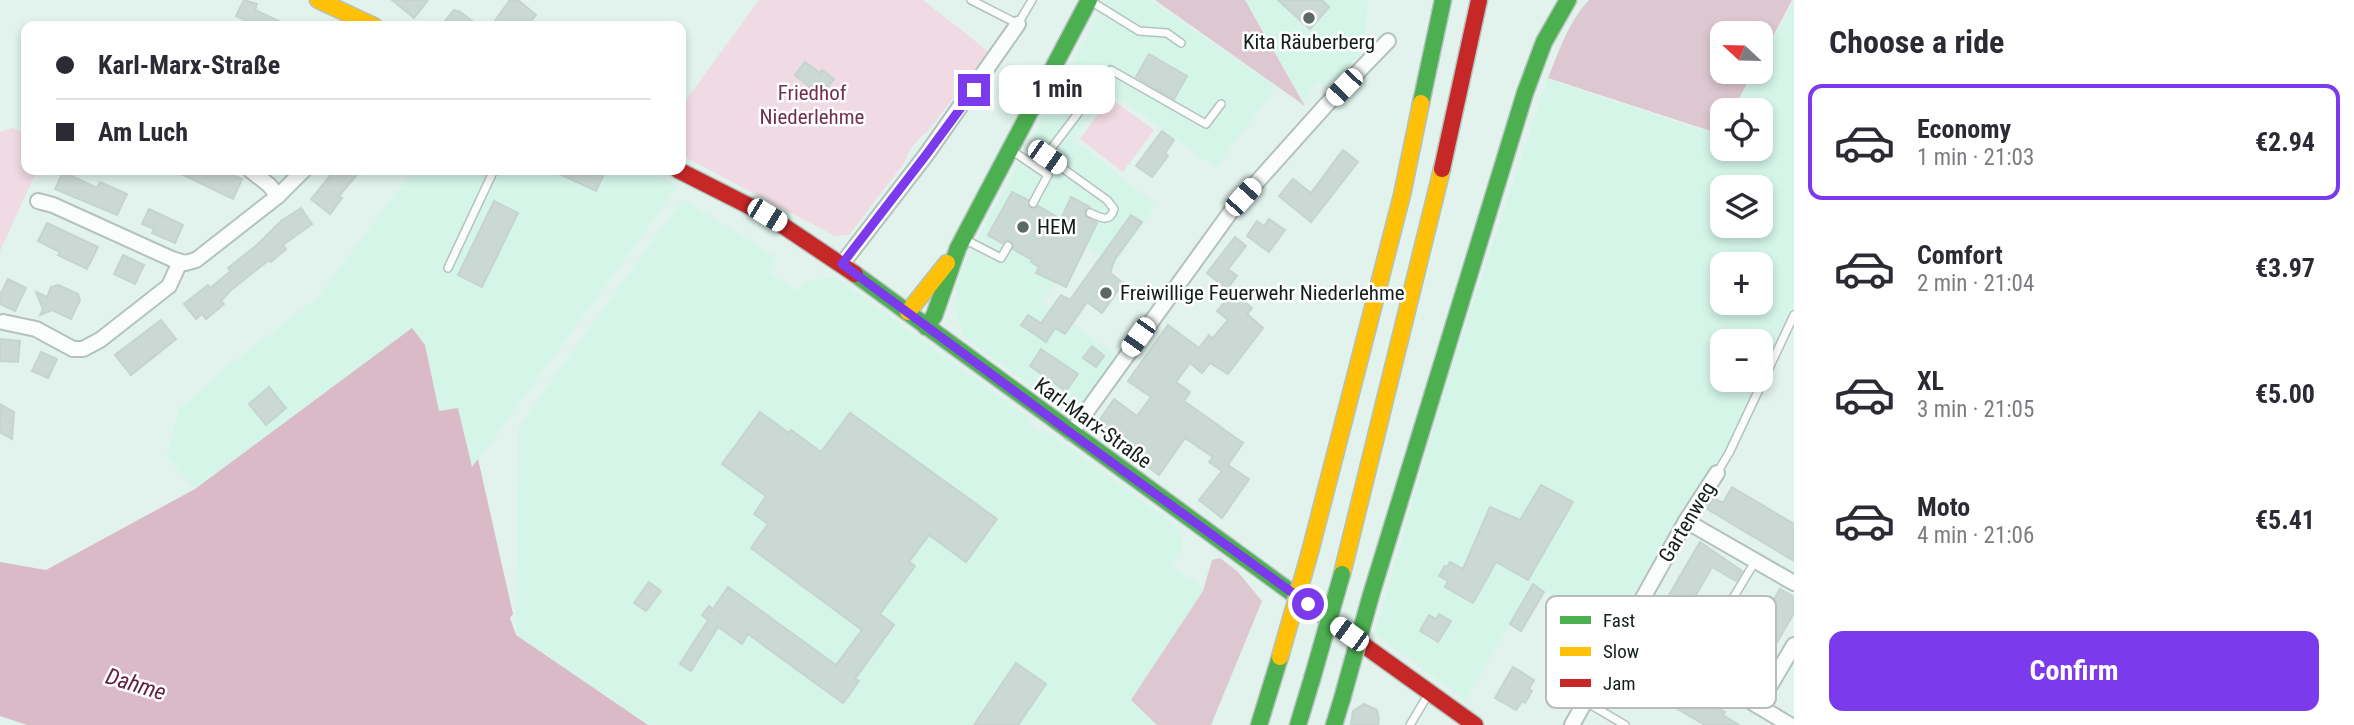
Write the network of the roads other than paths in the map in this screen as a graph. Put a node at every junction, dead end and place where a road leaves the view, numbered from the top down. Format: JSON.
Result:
{"nodes":[{"id":1,"x":318,"y":0,"type":"edge"},
{"id":2,"x":971,"y":0,"type":"edge"},
{"id":3,"x":1032,"y":0,"type":"edge"},
{"id":4,"x":1089,"y":0,"type":"edge"},
{"id":5,"x":1443,"y":0,"type":"edge"},
{"id":6,"x":1479,"y":0,"type":"edge"},
{"id":7,"x":1568,"y":0,"type":"edge"},
{"id":8,"x":363,"y":21,"type":"edge"},
{"id":9,"x":1018,"y":24,"type":"junction"},
{"id":10,"x":1388,"y":41,"type":"dead end"},
{"id":11,"x":1181,"y":43,"type":"dead end"},
{"id":12,"x":1221,"y":104,"type":"dead end"},
{"id":13,"x":1010,"y":150,"type":"junction"},
{"id":14,"x":1047,"y":157,"type":"junction"},
{"id":15,"x":1038,"y":166,"type":"junction"},
{"id":16,"x":686,"y":174,"type":"edge"},
{"id":17,"x":257,"y":175,"type":"edge"},
{"id":18,"x":299,"y":175,"type":"edge"},
{"id":19,"x":492,"y":175,"type":"edge"},
{"id":20,"x":278,"y":196,"type":"junction"},
{"id":21,"x":38,"y":201,"type":"dead end"},
{"id":22,"x":1033,"y":203,"type":"dead end"},
{"id":23,"x":1090,"y":213,"type":"dead end"},
{"id":24,"x":960,"y":243,"type":"junction"},
{"id":25,"x":1008,"y":246,"type":"dead end"},
{"id":26,"x":180,"y":262,"type":"junction"},
{"id":27,"x":842,"y":264,"type":"junction"},
{"id":28,"x":448,"y":268,"type":"dead end"},
{"id":29,"x":908,"y":312,"type":"junction"},
{"id":30,"x":1794,"y":315,"type":"edge"},
{"id":31,"x":3,"y":322,"type":"dead end"},
{"id":32,"x":926,"y":327,"type":"junction"},
{"id":33,"x":1071,"y":433,"type":"junction"},
{"id":34,"x":1717,"y":473,"type":"joint"},
{"id":35,"x":1686,"y":521,"type":"junction"},
{"id":36,"x":1756,"y":561,"type":"junction"},
{"id":37,"x":1794,"y":583,"type":"edge"},
{"id":38,"x":1644,"y":596,"type":"edge"},
{"id":39,"x":1735,"y":596,"type":"edge"},
{"id":40,"x":1794,"y":645,"type":"edge"},
{"id":41,"x":1776,"y":676,"type":"edge"},
{"id":42,"x":1430,"y":692,"type":"junction"},
{"id":43,"x":1582,"y":708,"type":"edge"},
{"id":44,"x":1596,"y":708,"type":"edge"},
{"id":45,"x":1761,"y":708,"type":"edge"},
{"id":46,"x":1259,"y":725,"type":"edge"},
{"id":47,"x":1298,"y":725,"type":"edge"},
{"id":48,"x":1334,"y":725,"type":"edge"},
{"id":49,"x":1410,"y":725,"type":"edge"},
{"id":50,"x":1475,"y":725,"type":"edge"},
{"id":51,"x":1572,"y":725,"type":"edge"},
{"id":52,"x":1625,"y":725,"type":"edge"},
{"id":53,"x":1790,"y":725,"type":"edge"}],
"edges":[{"from":1,"to":8,"type":"main road"},
{"from":2,"to":9,"type":"lane"},
{"from":3,"to":9,"type":"lane"},
{"from":4,"to":11,"type":"lane"},
{"from":4,"to":13,"type":"main road"},
{"from":5,"to":46,"type":"main road","bridge":true},
{"from":6,"to":47,"type":"main road","bridge":true},
{"from":7,"to":48,"type":"main road","bridge":true},
{"from":9,"to":27,"type":"street"},
{"from":10,"to":33,"type":"street"},
{"from":12,"to":14,"type":"lane"},
{"from":13,"to":15,"type":"lane"},
{"from":13,"to":24,"type":"main road"},
{"from":14,"to":15,"type":"lane"},
{"from":14,"to":23,"type":"lane"},
{"from":15,"to":22,"type":"lane"},
{"from":16,"to":27,"type":"main road","name":"Karl-Marx-Straße"},
{"from":17,"to":20,"type":"street"},
{"from":18,"to":20,"type":"street"},
{"from":19,"to":28,"type":"lane"},
{"from":20,"to":26,"type":"street"},
{"from":21,"to":26,"type":"street"},
{"from":24,"to":25,"type":"lane"},
{"from":24,"to":29,"type":"main road"},
{"from":24,"to":32,"type":"main road"},
{"from":26,"to":31,"type":"street"},
{"from":27,"to":29,"type":"main road","name":"Karl-Marx-Straße"},
{"from":29,"to":32,"type":"main road","name":"Karl-Marx-Straße"},
{"from":30,"to":34,"type":"lane","name":"Gartenweg"},
{"from":32,"to":33,"type":"main road","name":"Karl-Marx-Straße"},
{"from":33,"to":42,"type":"main road","name":"Karl-Marx-Straße"},
{"from":34,"to":35,"type":"street","name":"Gartenweg"},
{"from":35,"to":36,"type":"street"},
{"from":35,"to":38,"type":"street","name":"Gartenweg"},
{"from":36,"to":37,"type":"street"},
{"from":36,"to":39,"type":"lane"},
{"from":40,"to":41,"type":"street"},
{"from":42,"to":49,"type":"lane"},
{"from":42,"to":50,"type":"main road","name":"Karl-Marx-Straße"},
{"from":43,"to":51,"type":"street","name":"Gartenweg"},
{"from":44,"to":52,"type":"lane"},
{"from":45,"to":53,"type":"street"}]}
